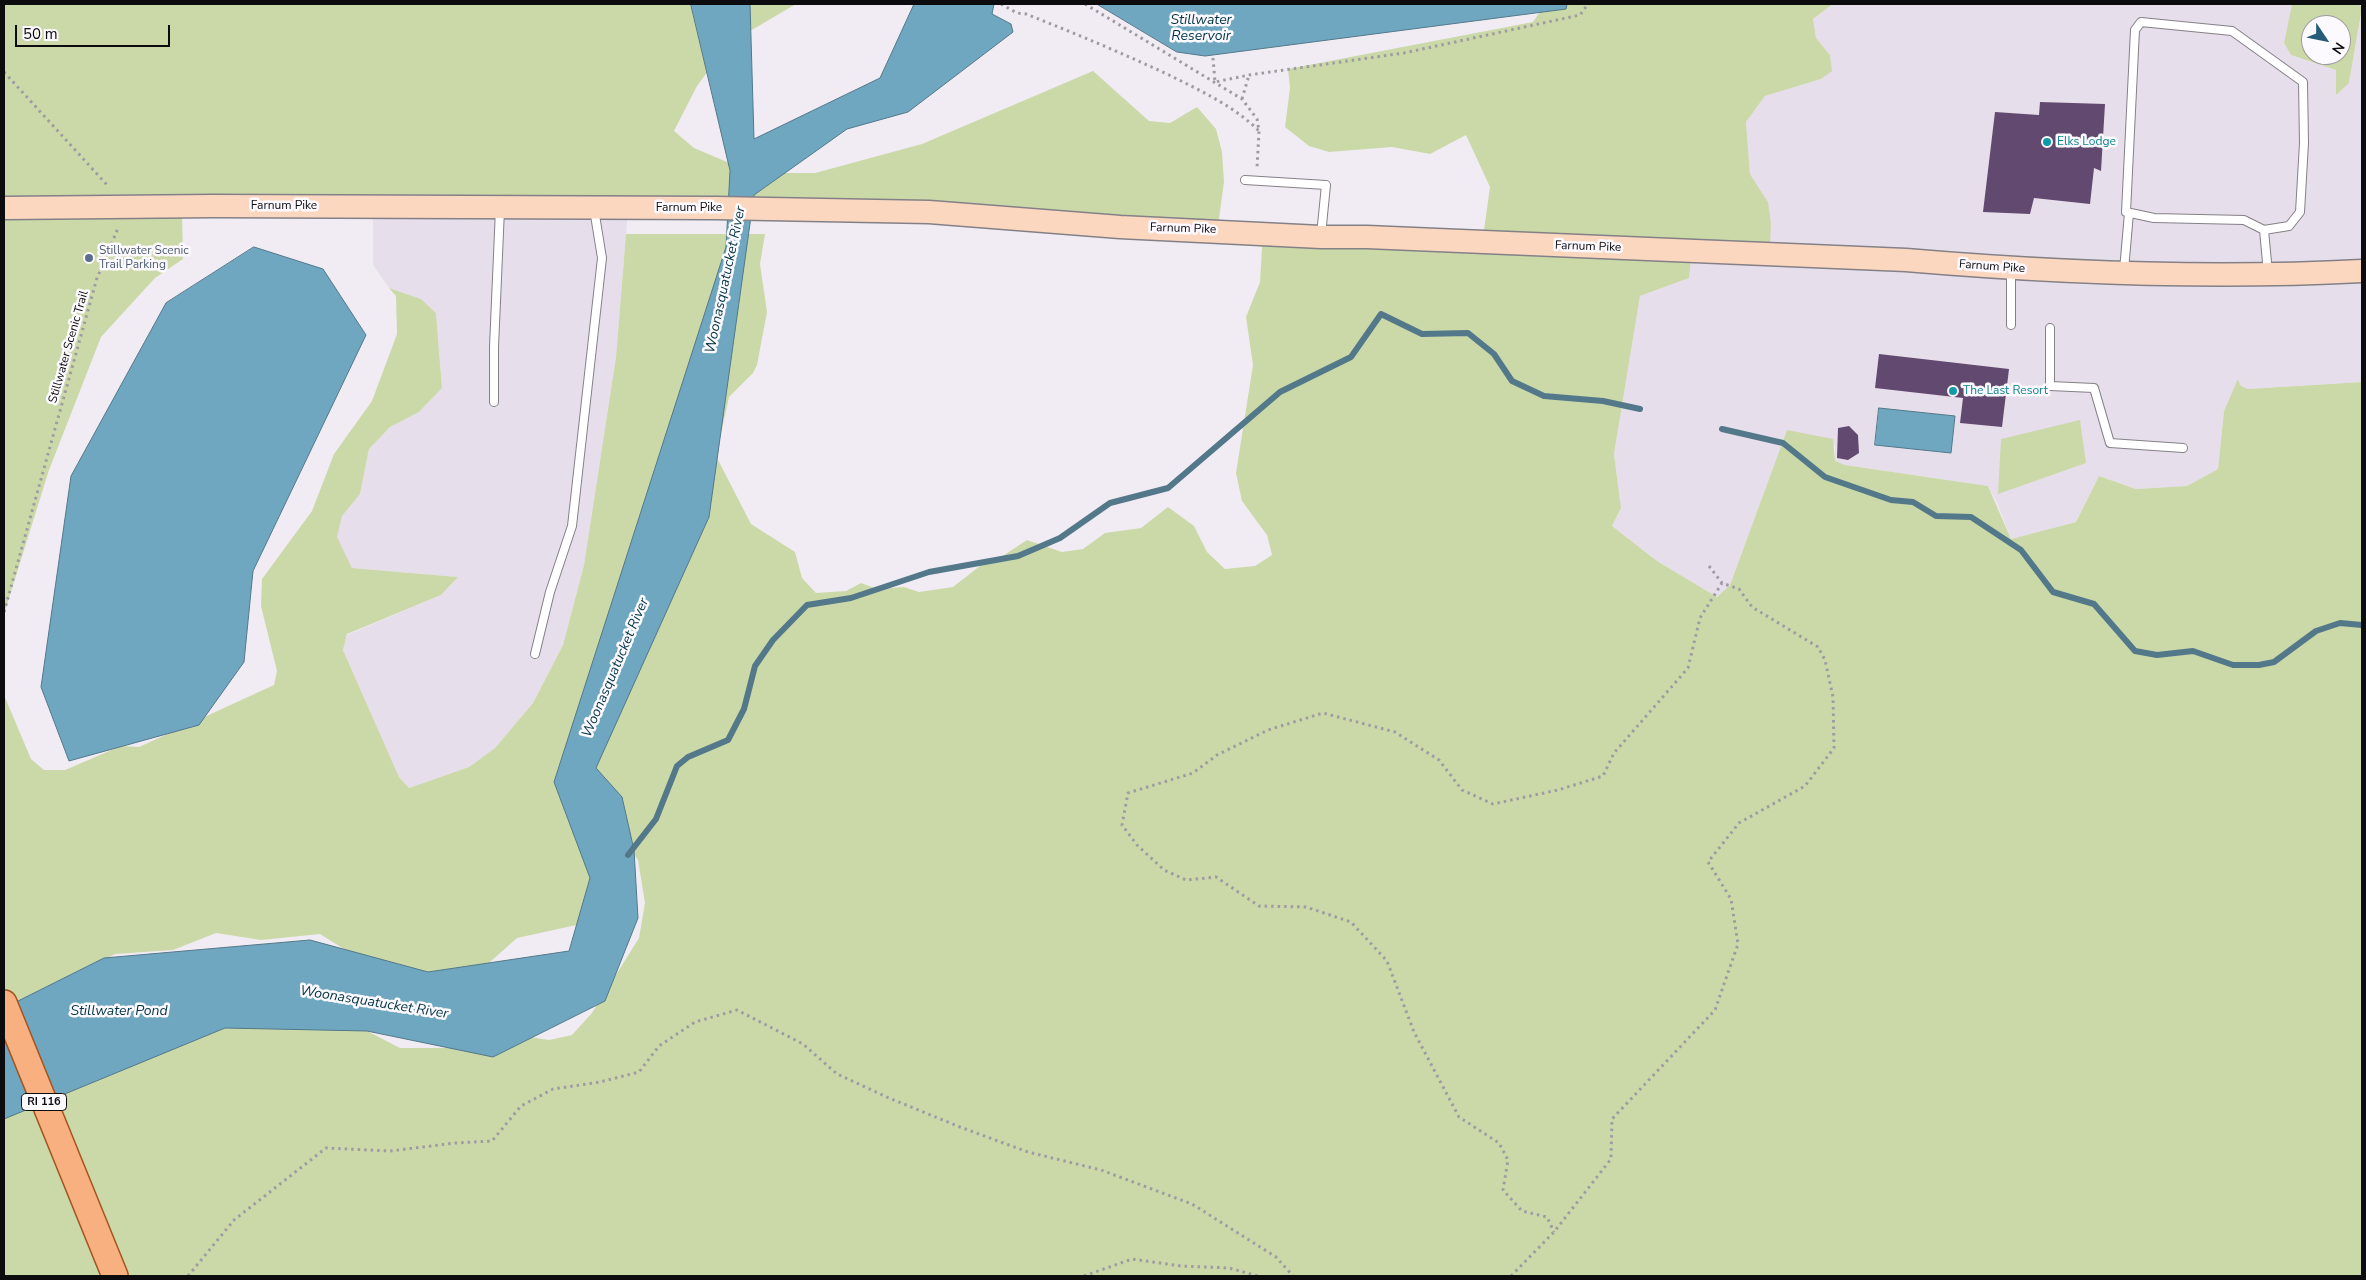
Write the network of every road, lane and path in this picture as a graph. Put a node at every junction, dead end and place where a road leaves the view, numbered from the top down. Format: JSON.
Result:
{"nodes":[{"id":1,"x":1001,"y":4,"type":"edge"},
{"id":2,"x":1085,"y":4,"type":"edge"},
{"id":3,"x":1588,"y":4,"type":"edge"},
{"id":4,"x":1212,"y":58,"type":"dead end"},
{"id":5,"x":4,"y":72,"type":"edge"},
{"id":6,"x":1249,"y":74,"type":"junction"},
{"id":7,"x":1215,"y":82,"type":"junction"},
{"id":8,"x":1242,"y":98,"type":"junction"},
{"id":9,"x":1260,"y":131,"type":"junction"},
{"id":10,"x":1245,"y":180,"type":"dead end"},
{"id":11,"x":1256,"y":181,"type":"junction"},
{"id":12,"x":127,"y":207,"type":"junction"},
{"id":13,"x":500,"y":207,"type":"junction"},
{"id":14,"x":594,"y":207,"type":"junction"},
{"id":15,"x":4,"y":208,"type":"edge"},
{"id":16,"x":2129,"y":213,"type":"junction"},
{"id":17,"x":2264,"y":230,"type":"junction"},
{"id":18,"x":1321,"y":237,"type":"junction"},
{"id":19,"x":2011,"y":269,"type":"junction"},
{"id":20,"x":2362,"y":271,"type":"edge"},
{"id":21,"x":2124,"y":273,"type":"junction"},
{"id":22,"x":2268,"y":275,"type":"junction"},
{"id":23,"x":2011,"y":325,"type":"dead end"},
{"id":24,"x":2050,"y":328,"type":"dead end"},
{"id":25,"x":494,"y":402,"type":"dead end"},
{"id":26,"x":2183,"y":448,"type":"dead end"},
{"id":27,"x":1709,"y":566,"type":"dead end"},
{"id":28,"x":1722,"y":583,"type":"junction"},
{"id":29,"x":4,"y":612,"type":"edge"},
{"id":30,"x":535,"y":654,"type":"dead end"},
{"id":31,"x":4,"y":1003,"type":"edge"},
{"id":32,"x":1554,"y":1232,"type":"junction"},
{"id":33,"x":115,"y":1276,"type":"edge"},
{"id":34,"x":188,"y":1276,"type":"edge"},
{"id":35,"x":1084,"y":1276,"type":"edge"},
{"id":36,"x":1258,"y":1276,"type":"edge"},
{"id":37,"x":1293,"y":1276,"type":"edge"},
{"id":38,"x":1511,"y":1276,"type":"edge"}],
"edges":[{"from":1,"to":9,"type":"path"},
{"from":2,"to":7,"type":"path"},
{"from":3,"to":6,"type":"path"},
{"from":4,"to":7,"type":"path"},
{"from":5,"to":12,"type":"path"},
{"from":6,"to":7,"type":"path"},
{"from":6,"to":8,"type":"path"},
{"from":7,"to":8,"type":"path"},
{"from":8,"to":9,"type":"path"},
{"from":9,"to":11,"type":"path"},
{"from":10,"to":11,"type":"lane"},
{"from":11,"to":18,"type":"lane"},
{"from":12,"to":13,"type":"main road","name":"Farnum Pike"},
{"from":12,"to":15,"type":"main road","name":"Farnum Pike"},
{"from":12,"to":29,"type":"path","name":"Stillwater Scenic Trail"},
{"from":13,"to":14,"type":"main road","name":"Farnum Pike"},
{"from":13,"to":25,"type":"lane"},
{"from":14,"to":18,"type":"main road","name":"Farnum Pike"},
{"from":14,"to":30,"type":"lane"},
{"from":16,"to":17,"type":"lane"},
{"from":16,"to":17,"type":"lane"},
{"from":16,"to":21,"type":"lane"},
{"from":17,"to":22,"type":"lane"},
{"from":18,"to":19,"type":"main road","name":"Farnum Pike"},
{"from":19,"to":21,"type":"main road","name":"Farnum Pike"},
{"from":19,"to":23,"type":"lane"},
{"from":20,"to":22,"type":"main road","name":"Farnum Pike"},
{"from":21,"to":22,"type":"main road","name":"Farnum Pike"},
{"from":24,"to":26,"type":"lane"},
{"from":27,"to":28,"type":"path"},
{"from":28,"to":32,"type":"path"},
{"from":28,"to":32,"type":"path"},
{"from":31,"to":33,"type":"main road","number":"RI 116"},
{"from":32,"to":38,"type":"path"},
{"from":34,"to":37,"type":"path"},
{"from":35,"to":36,"type":"path"}]}
